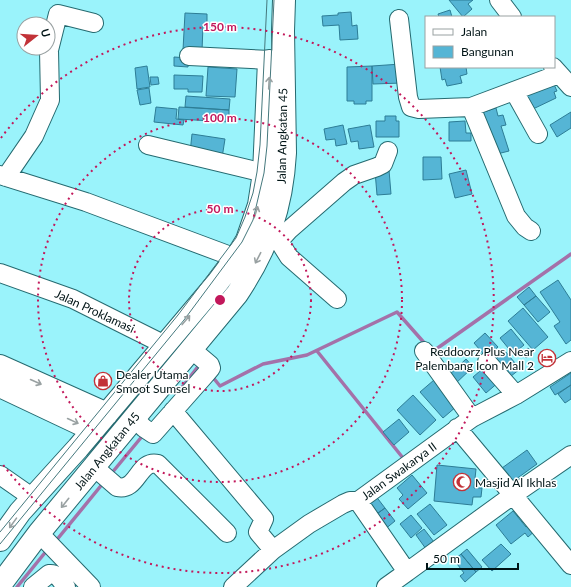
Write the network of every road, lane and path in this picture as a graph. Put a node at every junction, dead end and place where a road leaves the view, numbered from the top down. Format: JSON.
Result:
{"nodes":[{"id":1,"x":272,"y":0,"type":"edge"},
{"id":2,"x":284,"y":0,"type":"edge"},
{"id":3,"x":498,"y":0,"type":"edge"},
{"id":4,"x":511,"y":16,"type":"edge"},
{"id":5,"x":399,"y":19,"type":"dead end"},
{"id":6,"x":94,"y":23,"type":"dead end"},
{"id":7,"x":189,"y":56,"type":"dead end"},
{"id":8,"x":270,"y":60,"type":"junction"},
{"id":9,"x":556,"y":70,"type":"edge"},
{"id":10,"x":571,"y":87,"type":"edge"},
{"id":11,"x":514,"y":91,"type":"junction"},
{"id":12,"x":471,"y":107,"type":"junction"},
{"id":13,"x":538,"y":134,"type":"dead end"},
{"id":14,"x":148,"y":144,"type":"dead end"},
{"id":15,"x":388,"y":151,"type":"dead end"},
{"id":16,"x":264,"y":173,"type":"junction"},
{"id":17,"x":3,"y":176,"type":"edge"},
{"id":18,"x":276,"y":231,"type":"junction"},
{"id":19,"x":531,"y":231,"type":"dead end"},
{"id":20,"x":236,"y":258,"type":"junction"},
{"id":21,"x":0,"y":273,"type":"edge"},
{"id":22,"x":220,"y":279,"type":"junction"},
{"id":23,"x":237,"y":294,"type":"junction"},
{"id":24,"x":337,"y":299,"type":"dead end"},
{"id":25,"x":165,"y":345,"type":"junction"},
{"id":26,"x":191,"y":349,"type":"junction"},
{"id":27,"x":424,"y":351,"type":"dead end"},
{"id":28,"x":571,"y":361,"type":"edge"},
{"id":29,"x":488,"y":362,"type":"dead end"},
{"id":30,"x":0,"y":366,"type":"edge"},
{"id":31,"x":0,"y":386,"type":"edge"},
{"id":32,"x":516,"y":395,"type":"junction"},
{"id":33,"x":174,"y":411,"type":"junction"},
{"id":34,"x":107,"y":414,"type":"junction"},
{"id":35,"x":472,"y":418,"type":"junction"},
{"id":36,"x":144,"y":427,"type":"junction"},
{"id":37,"x":457,"y":428,"type":"junction"},
{"id":38,"x":93,"y":430,"type":"junction"},
{"id":39,"x":113,"y":443,"type":"junction"},
{"id":40,"x":77,"y":450,"type":"junction"},
{"id":41,"x":571,"y":455,"type":"edge"},
{"id":42,"x":0,"y":475,"type":"edge"},
{"id":43,"x":103,"y":475,"type":"junction"},
{"id":44,"x":513,"y":495,"type":"junction"},
{"id":45,"x":33,"y":498,"type":"junction"},
{"id":46,"x":358,"y":501,"type":"junction"},
{"id":47,"x":226,"y":533,"type":"dead end"},
{"id":48,"x":41,"y":535,"type":"junction"},
{"id":49,"x":0,"y":540,"type":"edge"},
{"id":50,"x":273,"y":550,"type":"junction"},
{"id":51,"x":571,"y":565,"type":"edge"},
{"id":52,"x":407,"y":572,"type":"junction"},
{"id":53,"x":1,"y":586,"type":"edge"},
{"id":54,"x":33,"y":587,"type":"edge"},
{"id":55,"x":66,"y":587,"type":"edge"},
{"id":56,"x":91,"y":587,"type":"edge"},
{"id":57,"x":233,"y":587,"type":"edge"},
{"id":58,"x":386,"y":587,"type":"edge"}],
"edges":[{"from":1,"to":8,"type":"main road","name":"Jalan Angkatan 45"},
{"from":2,"to":18,"type":"main road","name":"Jalan Angkatan 45"},
{"from":3,"to":4,"type":"street"},
{"from":5,"to":12,"type":"street"},
{"from":6,"to":17,"type":"street"},
{"from":7,"to":8,"type":"street"},
{"from":16,"to":8,"type":"main road","name":"Jalan Angkatan 45","one_way":true},
{"from":9,"to":10,"type":"street"},
{"from":9,"to":11,"type":"street"},
{"from":11,"to":12,"type":"street"},
{"from":11,"to":13,"type":"street"},
{"from":12,"to":19,"type":"street"},
{"from":14,"to":16,"type":"street"},
{"from":15,"to":18,"type":"street"},
{"from":20,"to":16,"type":"main road","name":"Jalan Angkatan 45","one_way":true},
{"from":17,"to":20,"type":"street"},
{"from":18,"to":23,"type":"main road","name":"Jalan Angkatan 45","one_way":true},
{"from":18,"to":24,"type":"street"},
{"from":20,"to":22,"type":"main road","name":"Jalan Angkatan 45"},
{"from":21,"to":25,"type":"street","name":"Jalan Proklamasi"},
{"from":22,"to":23,"type":"main road"},
{"from":25,"to":22,"type":"main road","name":"Jalan Angkatan 45","one_way":true},
{"from":23,"to":26,"type":"main road","name":"Jalan Angkatan 45"},
{"from":25,"to":34,"type":"main road","name":"Jalan Angkatan 45"},
{"from":26,"to":33,"type":"street"},
{"from":26,"to":36,"type":"main road","name":"Jalan Angkatan 45"},
{"from":27,"to":35,"type":"street"},
{"from":28,"to":32,"type":"street","name":"Jalan Swakarya II"},
{"from":29,"to":32,"type":"street"},
{"from":30,"to":34,"type":"main road","one_way":true},
{"from":31,"to":38,"type":"main road","one_way":true},
{"from":32,"to":35,"type":"street","name":"Jalan Swakarya II"},
{"from":33,"to":36,"type":"street"},
{"from":33,"to":50,"type":"street"},
{"from":34,"to":38,"type":"main road","name":"Jalan Angkatan 45"},
{"from":35,"to":37,"type":"street","name":"Jalan Swakarya II"},
{"from":36,"to":39,"type":"main road","name":"Jalan Angkatan 45"},
{"from":37,"to":44,"type":"street"},
{"from":37,"to":46,"type":"street","name":"Jalan Swakarya II"},
{"from":38,"to":40,"type":"main road","name":"Jalan Angkatan 45"},
{"from":39,"to":40,"type":"main road"},
{"from":39,"to":43,"type":"main road","name":"Jalan Angkatan 45"},
{"from":40,"to":45,"type":"main road","name":"Jalan Angkatan 45"},
{"from":41,"to":44,"type":"street"},
{"from":42,"to":45,"type":"street"},
{"from":43,"to":47,"type":"street"},
{"from":43,"to":48,"type":"main road","name":"Jalan Angkatan 45","one_way":true},
{"from":44,"to":51,"type":"street"},
{"from":44,"to":52,"type":"street"},
{"from":45,"to":49,"type":"main road","name":"Jalan Angkatan 45","one_way":true},
{"from":46,"to":50,"type":"street","name":"Jalan Swakarya II"},
{"from":46,"to":52,"type":"street"},
{"from":48,"to":53,"type":"main road","name":"Jalan Angkatan 45"},
{"from":48,"to":56,"type":"street"},
{"from":50,"to":57,"type":"street","name":"Jalan Swakarya II"},
{"from":52,"to":58,"type":"street"},
{"from":54,"to":55,"type":"street"}]}
